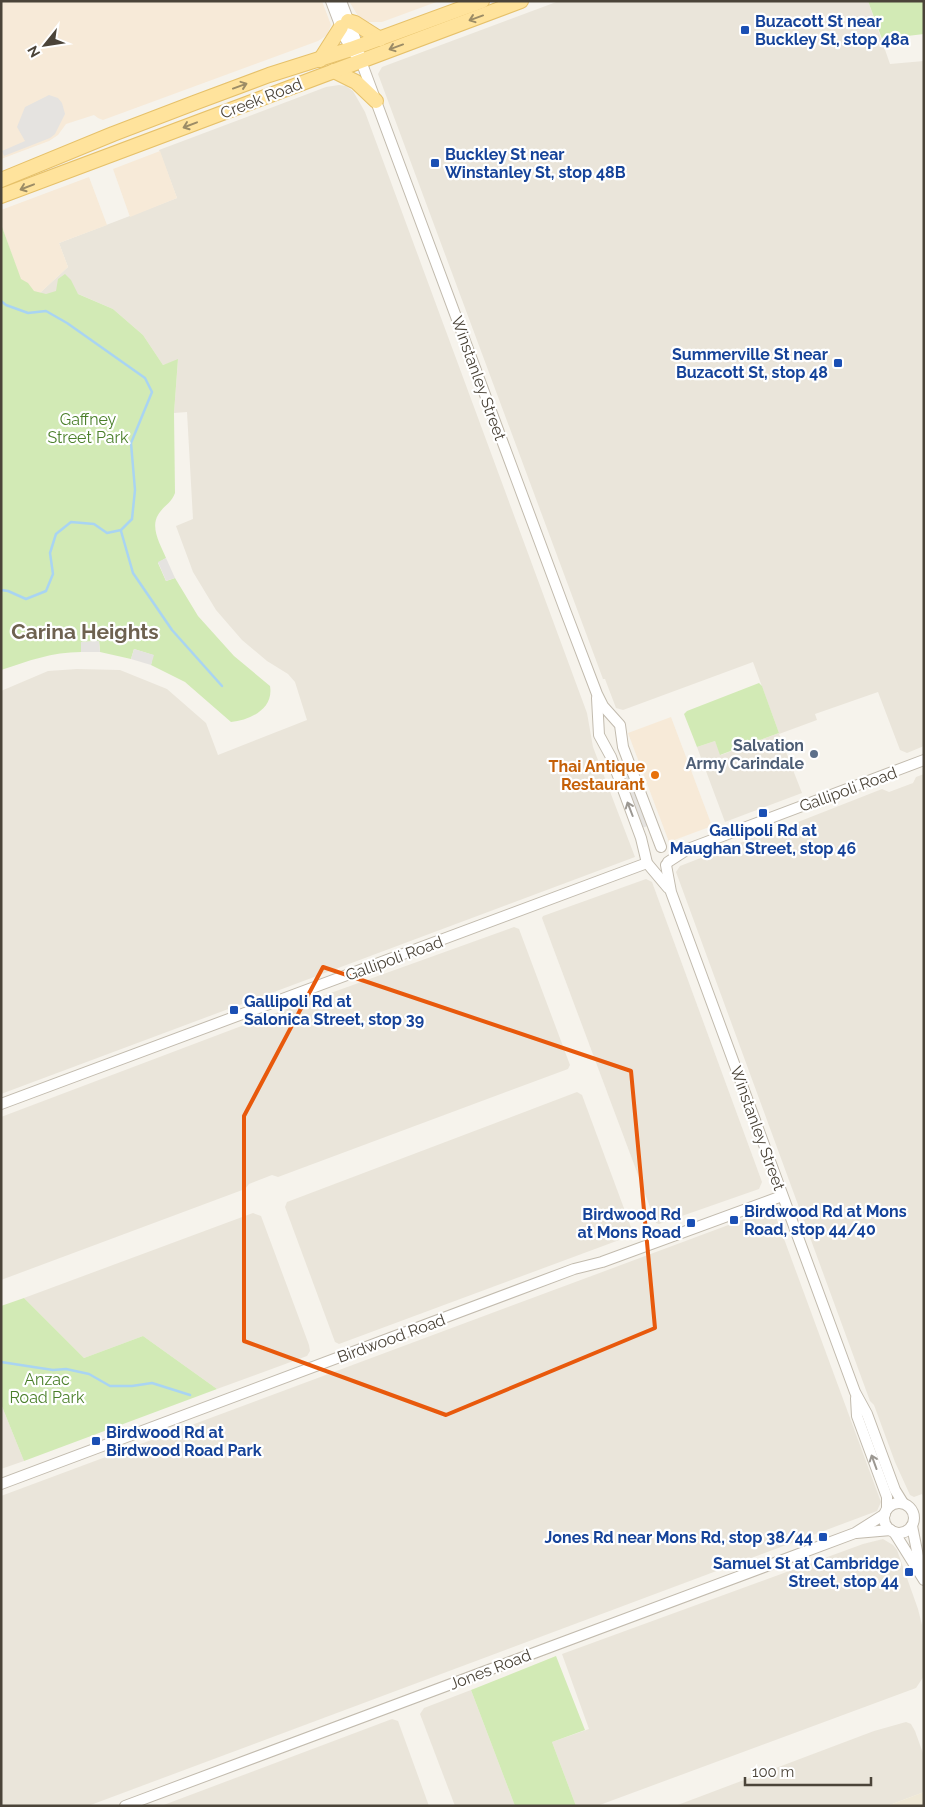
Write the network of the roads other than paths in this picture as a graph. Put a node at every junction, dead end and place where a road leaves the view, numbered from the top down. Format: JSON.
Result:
{"nodes":[{"id":1,"x":330,"y":1,"type":"edge"},
{"id":2,"x":341,"y":1,"type":"edge"},
{"id":3,"x":482,"y":1,"type":"edge"},
{"id":4,"x":521,"y":1,"type":"edge"},
{"id":5,"x":345,"y":24,"type":"junction"},
{"id":6,"x":380,"y":39,"type":"junction"},
{"id":7,"x":356,"y":52,"type":"junction"},
{"id":8,"x":320,"y":60,"type":"junction"},
{"id":9,"x":334,"y":71,"type":"junction"},
{"id":10,"x":376,"y":101,"type":"junction"},
{"id":11,"x":1,"y":180,"type":"edge"},
{"id":12,"x":1,"y":196,"type":"edge"},
{"id":13,"x":597,"y":694,"type":"junction"},
{"id":14,"x":614,"y":720,"type":"junction"},
{"id":15,"x":599,"y":727,"type":"junction"},
{"id":16,"x":621,"y":733,"type":"junction"},
{"id":17,"x":603,"y":740,"type":"junction"},
{"id":18,"x":924,"y":760,"type":"edge"},
{"id":19,"x":662,"y":848,"type":"junction"},
{"id":20,"x":688,"y":849,"type":"junction"},
{"id":21,"x":648,"y":862,"type":"junction"},
{"id":22,"x":667,"y":864,"type":"junction"},
{"id":23,"x":671,"y":892,"type":"junction"},
{"id":24,"x":1,"y":1104,"type":"edge"},
{"id":25,"x":782,"y":1196,"type":"junction"},
{"id":26,"x":855,"y":1392,"type":"junction"},
{"id":27,"x":1,"y":1484,"type":"edge"},
{"id":28,"x":903,"y":1503,"type":"junction"},
{"id":29,"x":886,"y":1511,"type":"junction"},
{"id":30,"x":912,"y":1526,"type":"junction"},
{"id":31,"x":893,"y":1531,"type":"junction"},
{"id":32,"x":855,"y":1533,"type":"junction"},
{"id":33,"x":924,"y":1580,"type":"edge"},
{"id":34,"x":125,"y":1806,"type":"edge"}],
"edges":[{"from":1,"to":5,"type":"street","name":"Winstanley Street"},
{"from":2,"to":5,"type":"street","name":"Winstanley Street"},
{"from":3,"to":6,"type":"main road","name":"Creek Road"},
{"from":4,"to":7,"type":"main road","name":"Creek Road","one_way":true},
{"from":5,"to":6,"type":"main road"},
{"from":5,"to":7,"type":"street","name":"Winstanley Street"},
{"from":5,"to":8,"type":"main road"},
{"from":6,"to":7,"type":"main road","name":"Creek Road"},
{"from":7,"to":8,"type":"main road","name":"Creek Road"},
{"from":7,"to":9,"type":"main road","name":"Creek Road"},
{"from":7,"to":10,"type":"street","name":"Winstanley Street"},
{"from":11,"to":8,"type":"main road","name":"Creek Road","one_way":true},
{"from":9,"to":10,"type":"main road"},
{"from":9,"to":12,"type":"main road","name":"Creek Road","one_way":true},
{"from":10,"to":13,"type":"street","name":"Winstanley Street"},
{"from":13,"to":14,"type":"street","name":"Winstanley Street"},
{"from":13,"to":15,"type":"street","name":"Winstanley Street"},
{"from":14,"to":15,"type":"street"},
{"from":14,"to":16,"type":"street","name":"Winstanley Street"},
{"from":15,"to":17,"type":"street","name":"Winstanley Street"},
{"from":16,"to":17,"type":"street"},
{"from":16,"to":19,"type":"street","name":"Winstanley Street"},
{"from":21,"to":17,"type":"street","name":"Winstanley Street","one_way":true},
{"from":18,"to":20,"type":"street","name":"Gallipoli Road"},
{"from":19,"to":20,"type":"street","name":"Gallipoli Road"},
{"from":19,"to":21,"type":"street"},
{"from":19,"to":22,"type":"street","name":"Winstanley Street"},
{"from":20,"to":22,"type":"street","name":"Gallipoli Road"},
{"from":21,"to":22,"type":"street"},
{"from":21,"to":23,"type":"street","name":"Winstanley Street"},
{"from":21,"to":24,"type":"street","name":"Gallipoli Road"},
{"from":22,"to":23,"type":"street","name":"Winstanley Street"},
{"from":23,"to":25,"type":"street","name":"Winstanley Street"},
{"from":25,"to":26,"type":"street","name":"Winstanley Street"},
{"from":25,"to":27,"type":"street","name":"Birdwood Road"},
{"from":26,"to":28,"type":"street","name":"Winstanley Street"},
{"from":29,"to":26,"type":"street","name":"Winstanley Street","one_way":true},
{"from":28,"to":29,"type":"street"},
{"from":28,"to":30,"type":"street"},
{"from":29,"to":31,"type":"street"},
{"from":29,"to":32,"type":"street","name":"Jones Road"},
{"from":30,"to":31,"type":"street"},
{"from":30,"to":33,"type":"street"},
{"from":31,"to":32,"type":"street","name":"Jones Road"},
{"from":31,"to":33,"type":"street"},
{"from":32,"to":34,"type":"street","name":"Jones Road"}]}
